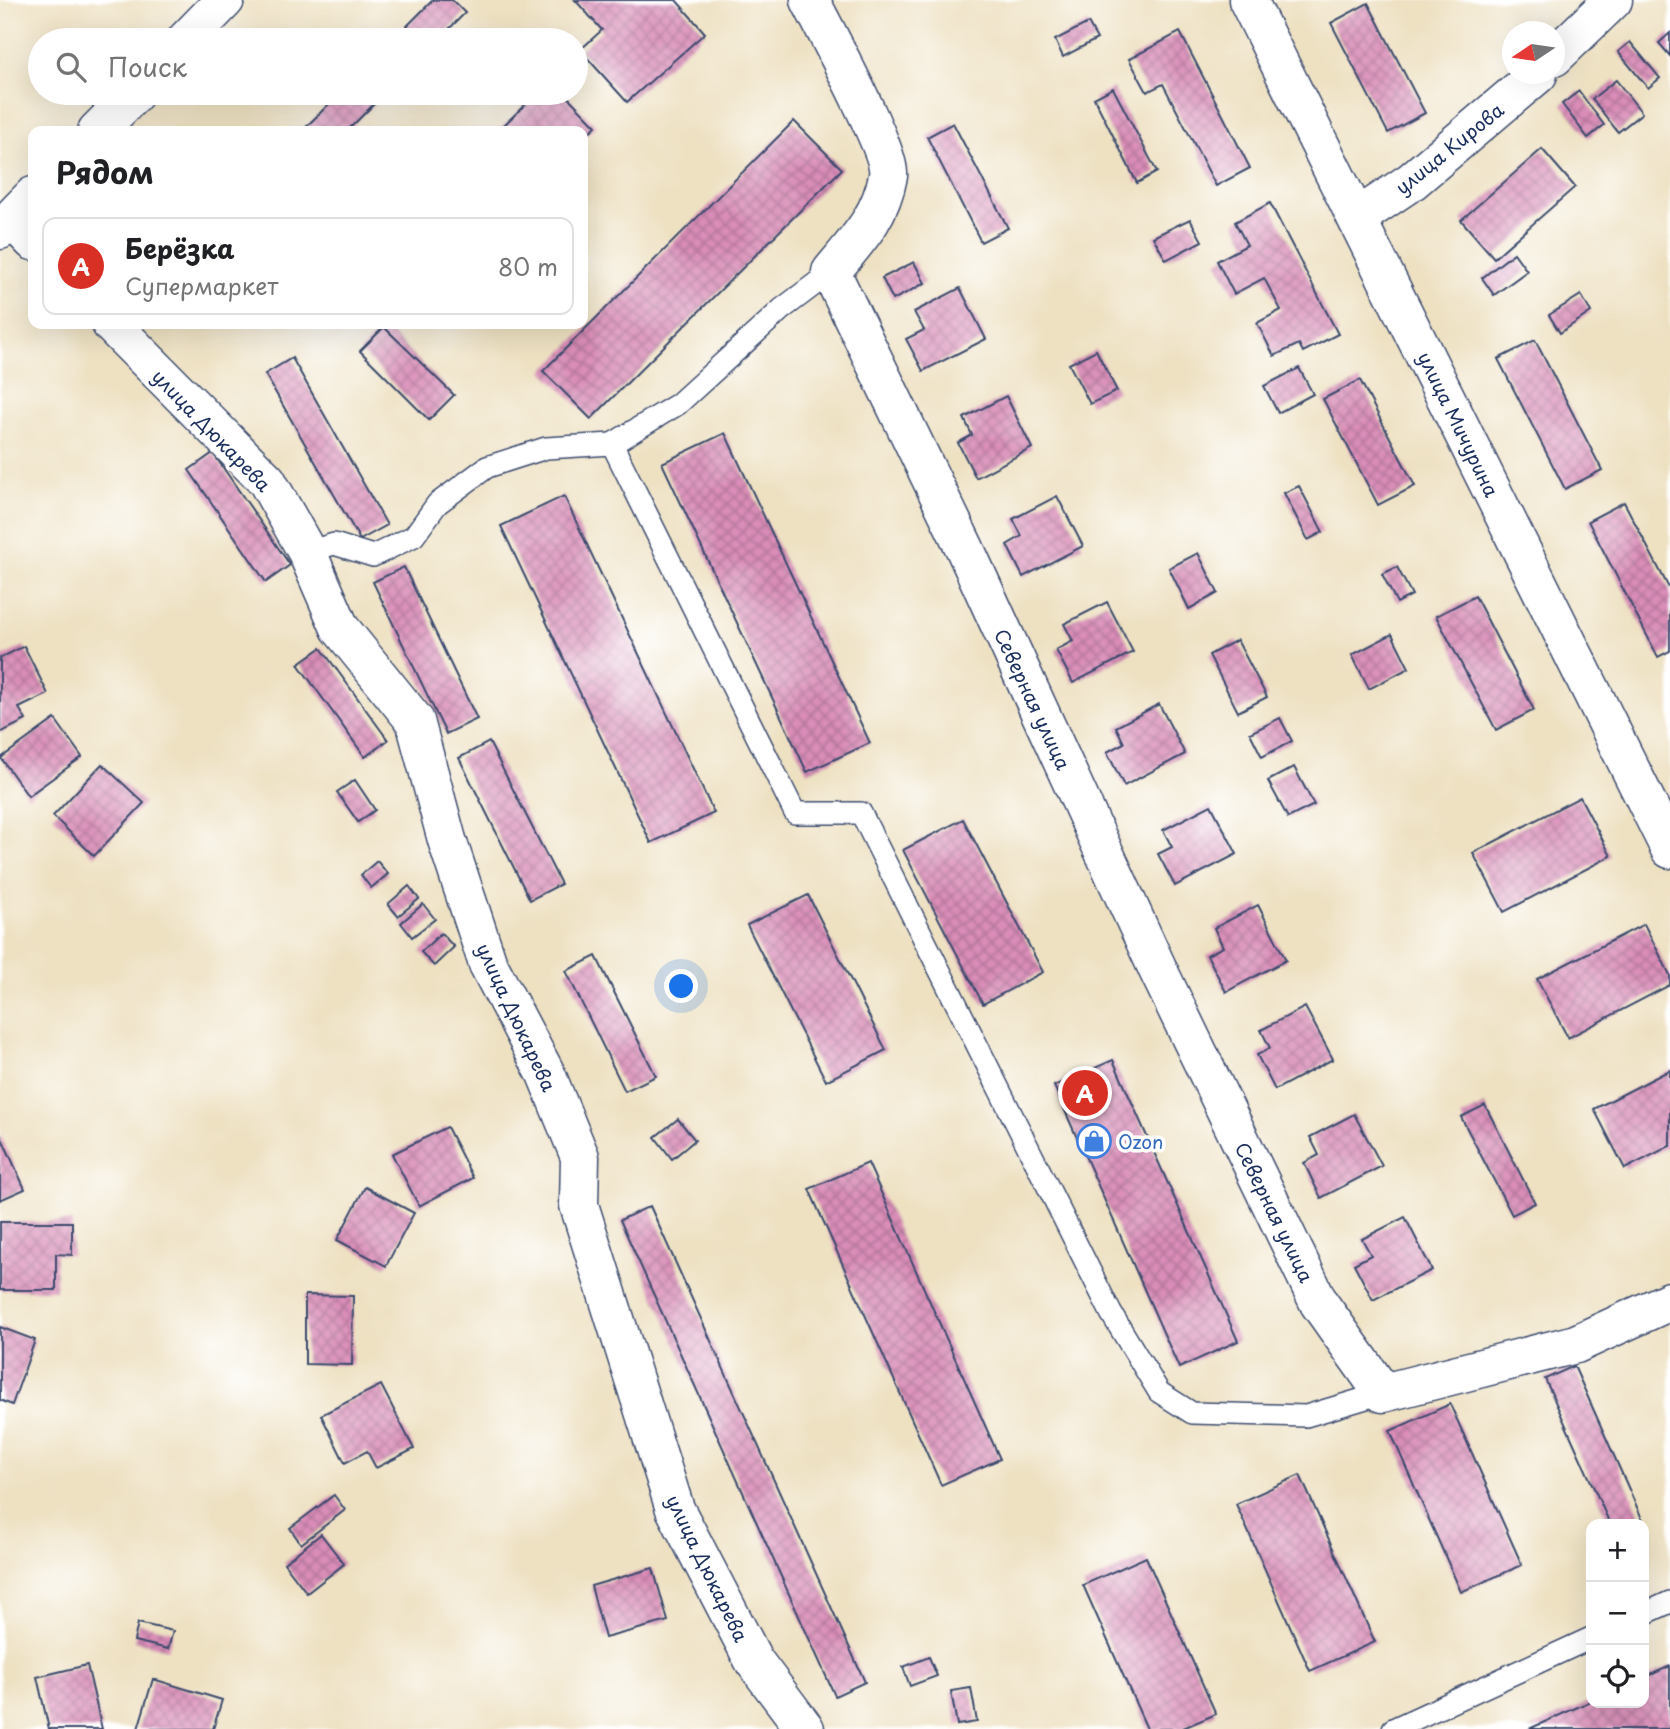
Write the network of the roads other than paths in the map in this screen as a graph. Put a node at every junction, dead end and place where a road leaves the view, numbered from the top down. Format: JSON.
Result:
{"nodes":[{"id":1,"x":225,"y":0,"type":"edge"},
{"id":2,"x":810,"y":0,"type":"edge"},
{"id":3,"x":1248,"y":0,"type":"edge"},
{"id":4,"x":1613,"y":0,"type":"edge"},
{"id":5,"x":198,"y":28,"type":"edge"},
{"id":6,"x":1565,"y":47,"type":"edge"},
{"id":7,"x":1526,"y":84,"type":"edge"},
{"id":8,"x":123,"y":105,"type":"edge"},
{"id":9,"x":102,"y":126,"type":"edge"},
{"id":10,"x":1357,"y":218,"type":"junction"},
{"id":11,"x":831,"y":272,"type":"junction"},
{"id":12,"x":116,"y":329,"type":"edge"},
{"id":13,"x":612,"y":444,"type":"junction"},
{"id":14,"x":307,"y":552,"type":"junction"},
{"id":15,"x":1670,"y":849,"type":"edge"},
{"id":16,"x":1670,"y":1301,"type":"edge"},
{"id":17,"x":1383,"y":1394,"type":"junction"},
{"id":18,"x":1670,"y":1602,"type":"edge"},
{"id":19,"x":1649,"y":1612,"type":"edge"},
{"id":20,"x":1586,"y":1640,"type":"edge"},
{"id":21,"x":805,"y":1729,"type":"edge"},
{"id":22,"x":1393,"y":1729,"type":"edge"}],
"edges":[{"from":1,"to":5,"type":"street"},
{"from":2,"to":11,"type":"street"},
{"from":3,"to":10,"type":"street","name":"улица Мичурина"},
{"from":4,"to":6,"type":"street"},
{"from":7,"to":10,"type":"street","name":"улица Кирова"},
{"from":8,"to":9,"type":"street"},
{"from":10,"to":15,"type":"street","name":"улица Мичурина"},
{"from":11,"to":13,"type":"lane"},
{"from":11,"to":17,"type":"street","name":"Северная улица"},
{"from":12,"to":14,"type":"street","name":"улица Дюкарева"},
{"from":13,"to":14,"type":"lane"},
{"from":13,"to":17,"type":"lane"},
{"from":14,"to":21,"type":"street","name":"улица Дюкарева"},
{"from":16,"to":17,"type":"street"},
{"from":18,"to":19,"type":"lane"},
{"from":20,"to":22,"type":"lane"}]}
